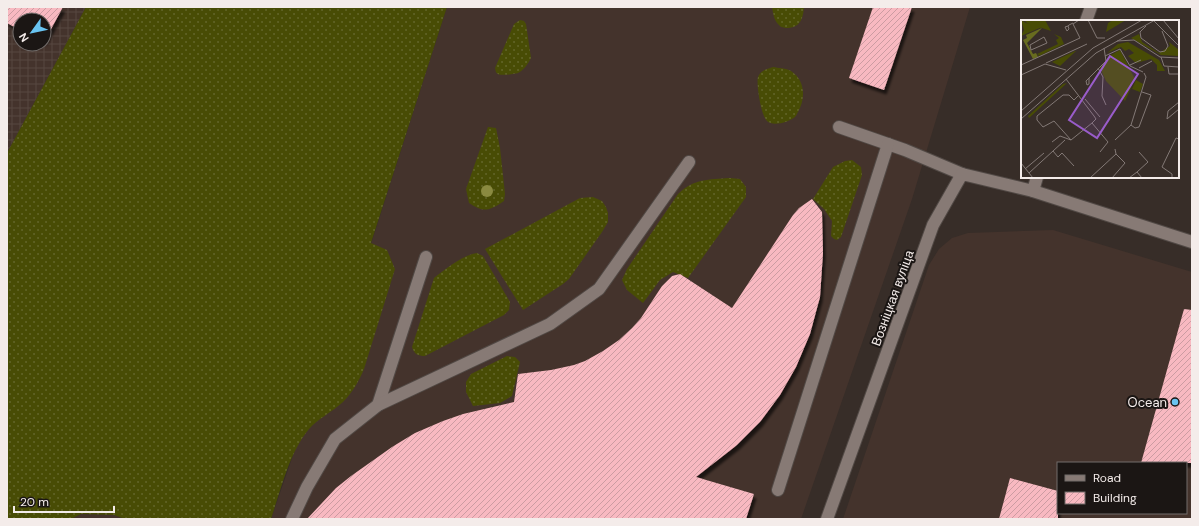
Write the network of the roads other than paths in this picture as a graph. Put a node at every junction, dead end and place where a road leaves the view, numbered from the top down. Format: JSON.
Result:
{"nodes":[{"id":1,"x":1091,"y":7,"type":"edge"},
{"id":2,"x":1086,"y":20,"type":"edge"},
{"id":3,"x":839,"y":127,"type":"dead end"},
{"id":4,"x":888,"y":144,"type":"junction"},
{"id":5,"x":689,"y":162,"type":"dead end"},
{"id":6,"x":962,"y":174,"type":"junction"},
{"id":7,"x":1037,"y":178,"type":"edge"},
{"id":8,"x":1033,"y":191,"type":"junction"},
{"id":9,"x":1192,"y":242,"type":"edge"},
{"id":10,"x":426,"y":257,"type":"dead end"},
{"id":11,"x":378,"y":405,"type":"junction"},
{"id":12,"x":778,"y":490,"type":"dead end"},
{"id":13,"x":292,"y":519,"type":"edge"},
{"id":14,"x":827,"y":519,"type":"edge"}],
"edges":[{"from":1,"to":2,"type":"lane"},
{"from":3,"to":4,"type":"lane"},
{"from":4,"to":6,"type":"lane"},
{"from":4,"to":12,"type":"lane"},
{"from":5,"to":11,"type":"lane"},
{"from":6,"to":8,"type":"lane"},
{"from":6,"to":14,"type":"lane","name":"Возніцкая вуліца"},
{"from":7,"to":8,"type":"lane"},
{"from":8,"to":9,"type":"lane"},
{"from":10,"to":11,"type":"lane"},
{"from":11,"to":13,"type":"lane"}]}
